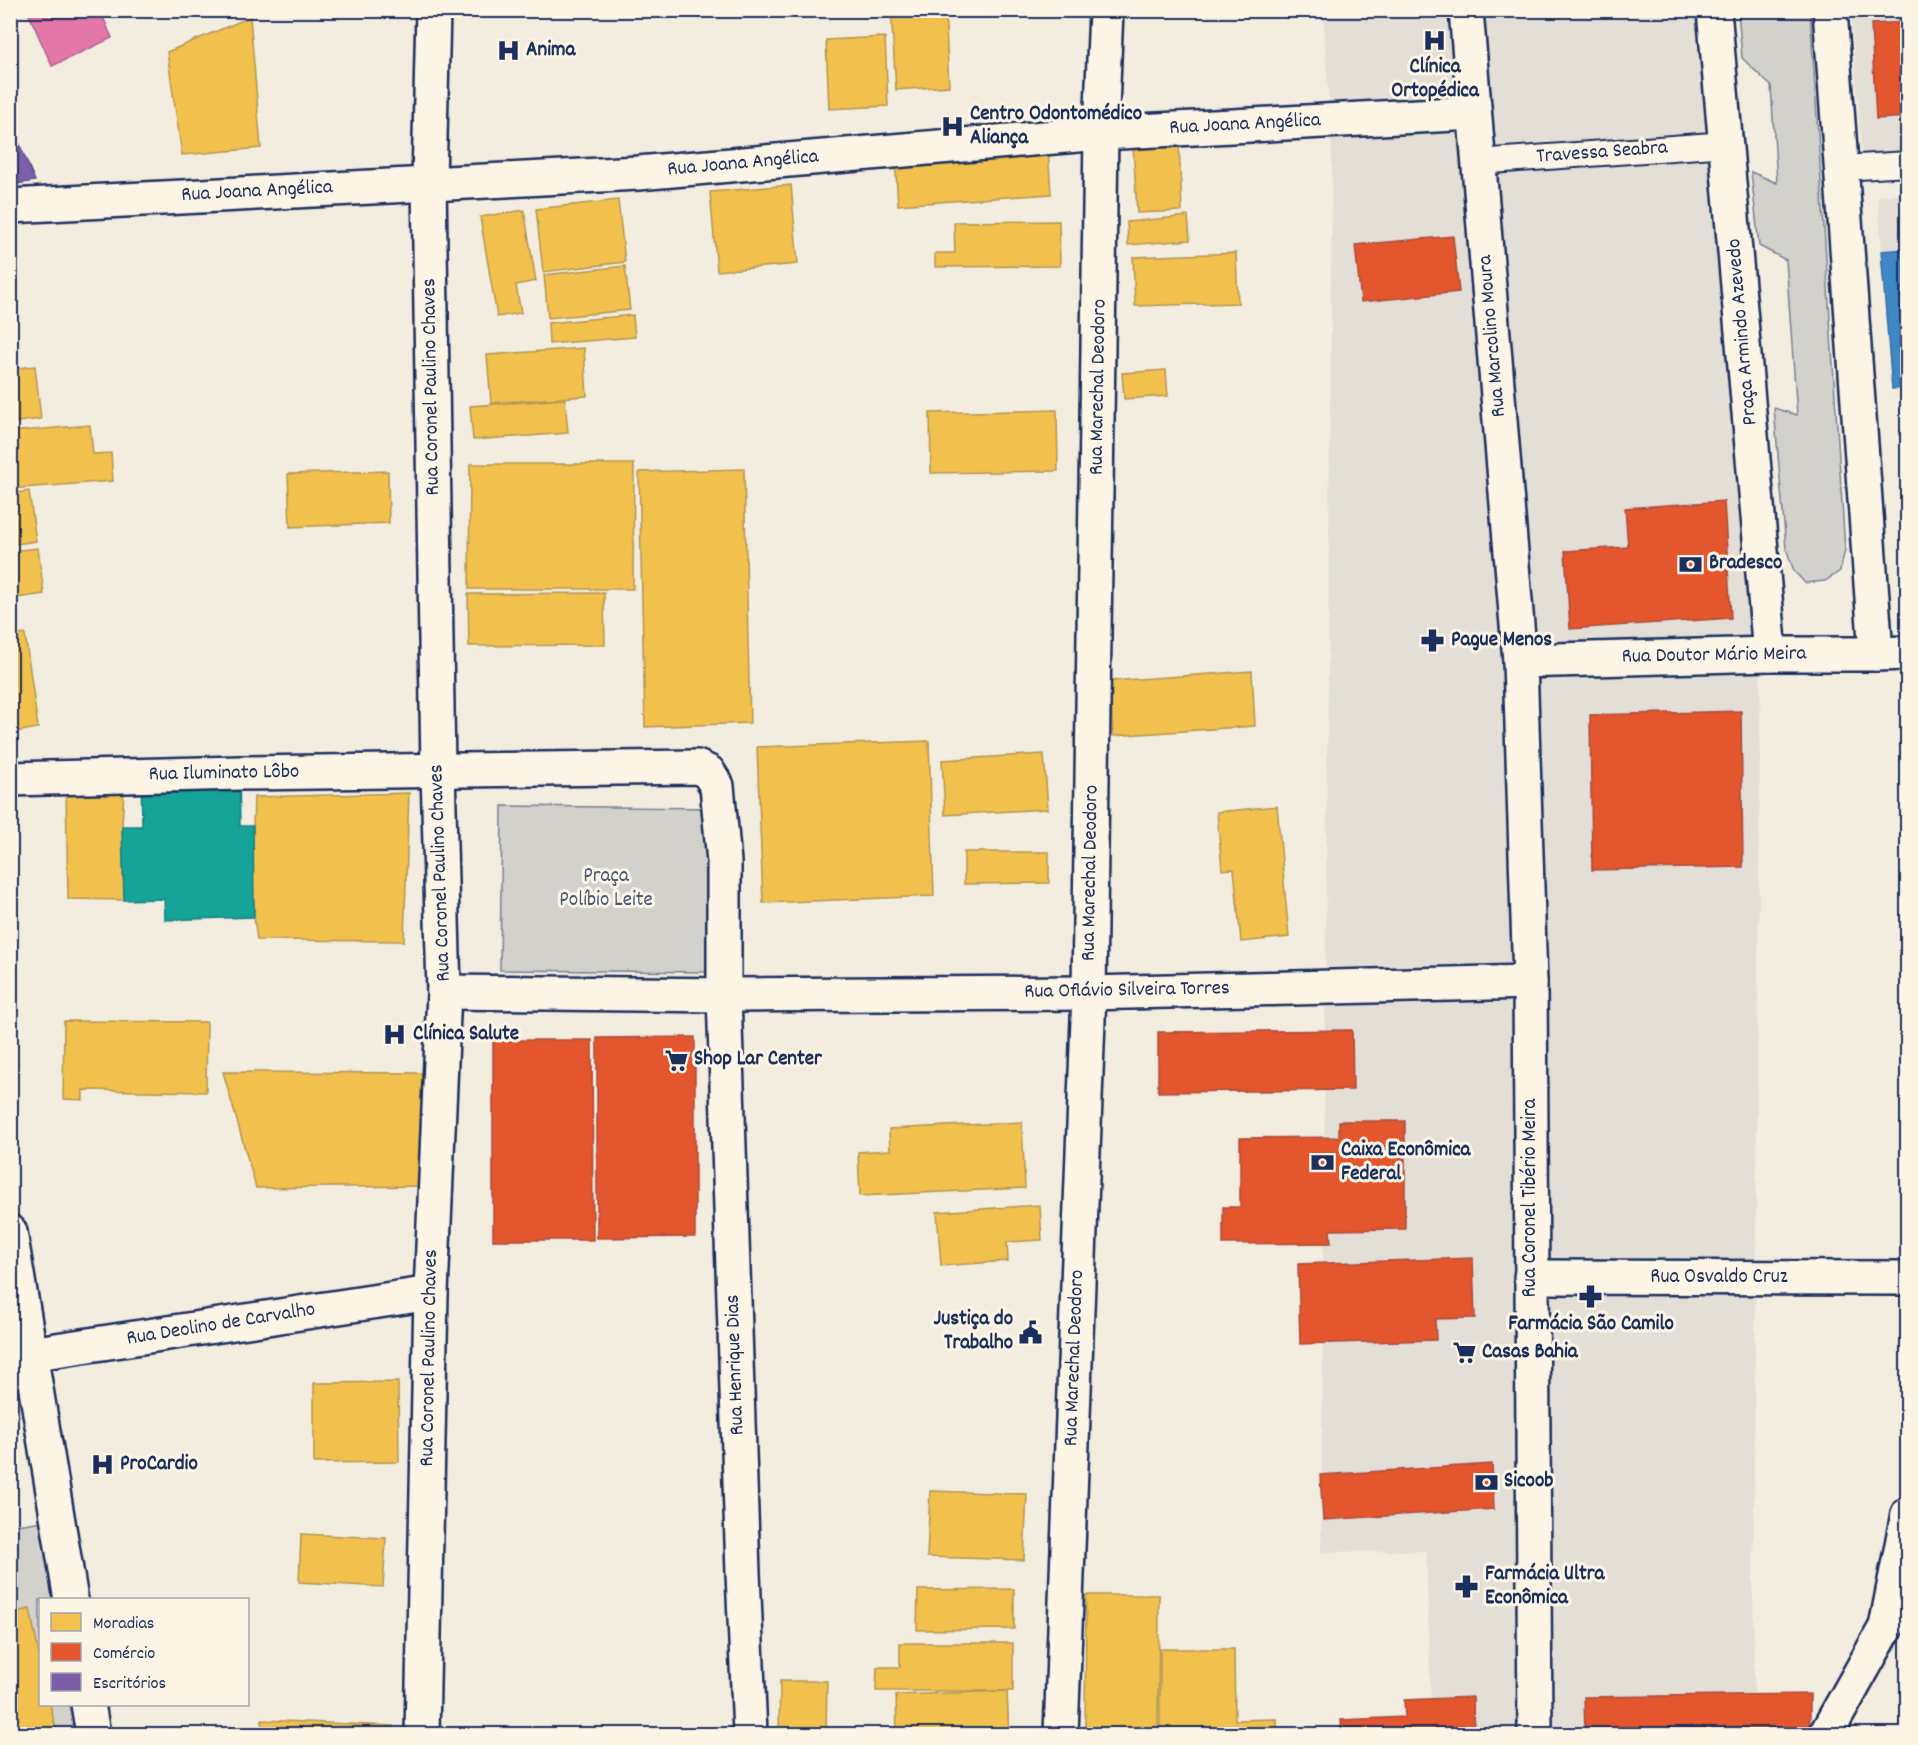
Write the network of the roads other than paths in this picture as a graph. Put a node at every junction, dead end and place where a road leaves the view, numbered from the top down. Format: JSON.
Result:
{"nodes":[{"id":1,"x":433,"y":10,"type":"edge"},
{"id":2,"x":1106,"y":10,"type":"edge"},
{"id":3,"x":1467,"y":10,"type":"edge"},
{"id":4,"x":1714,"y":10,"type":"edge"},
{"id":5,"x":1830,"y":10,"type":"edge"},
{"id":6,"x":1474,"y":113,"type":"junction"},
{"id":7,"x":1101,"y":133,"type":"junction"},
{"id":8,"x":1727,"y":144,"type":"junction"},
{"id":9,"x":1478,"y":162,"type":"junction"},
{"id":10,"x":1908,"y":164,"type":"edge"},
{"id":11,"x":1842,"y":168,"type":"junction"},
{"id":12,"x":429,"y":182,"type":"junction"},
{"id":13,"x":10,"y":206,"type":"edge"},
{"id":14,"x":1892,"y":653,"type":"edge"},
{"id":15,"x":1770,"y":654,"type":"junction"},
{"id":16,"x":1520,"y":661,"type":"junction"},
{"id":17,"x":438,"y":771,"type":"junction"},
{"id":18,"x":10,"y":780,"type":"edge"},
{"id":19,"x":1530,"y":982,"type":"junction"},
{"id":20,"x":444,"y":992,"type":"junction"},
{"id":21,"x":1089,"y":993,"type":"junction"},
{"id":22,"x":724,"y":995,"type":"junction"},
{"id":23,"x":10,"y":1232,"type":"edge"},
{"id":24,"x":1531,"y":1277,"type":"junction"},
{"id":25,"x":1908,"y":1278,"type":"edge"},
{"id":26,"x":431,"y":1293,"type":"junction"},
{"id":27,"x":21,"y":1355,"type":"edge"},
{"id":28,"x":1908,"y":1514,"type":"edge"},
{"id":29,"x":71,"y":1598,"type":"edge"},
{"id":30,"x":88,"y":1706,"type":"edge"},
{"id":31,"x":93,"y":1734,"type":"edge"},
{"id":32,"x":422,"y":1734,"type":"edge"},
{"id":33,"x":750,"y":1734,"type":"edge"},
{"id":34,"x":1061,"y":1734,"type":"edge"},
{"id":35,"x":1535,"y":1734,"type":"edge"},
{"id":36,"x":1826,"y":1734,"type":"edge"}],
"edges":[{"from":1,"to":12,"type":"street","name":"Rua Coronel Paulino Chaves"},
{"from":2,"to":7,"type":"street","name":"Rua Marechal Deodoro"},
{"from":3,"to":6,"type":"street","name":"Rua Marcolino Moura"},
{"from":4,"to":8,"type":"street","name":"Praça Armindo Azevedo"},
{"from":5,"to":11,"type":"street"},
{"from":6,"to":7,"type":"street","name":"Rua Joana Angélica"},
{"from":6,"to":9,"type":"street","name":"Rua Marcolino Moura"},
{"from":7,"to":12,"type":"street","name":"Rua Joana Angélica"},
{"from":7,"to":21,"type":"street","name":"Rua Marechal Deodoro"},
{"from":8,"to":9,"type":"street","name":"Travessa Seabra"},
{"from":8,"to":15,"type":"street","name":"Praça Armindo Azevedo"},
{"from":9,"to":16,"type":"street","name":"Rua Marcolino Moura"},
{"from":10,"to":11,"type":"street"},
{"from":11,"to":14,"type":"street"},
{"from":12,"to":13,"type":"street","name":"Rua Joana Angélica"},
{"from":12,"to":17,"type":"street","name":"Rua Coronel Paulino Chaves"},
{"from":14,"to":15,"type":"street","name":"Rua Doutor Mário Meira"},
{"from":15,"to":16,"type":"street","name":"Rua Doutor Mário Meira"},
{"from":16,"to":19,"type":"street","name":"Rua Coronel Tibério Meira"},
{"from":17,"to":18,"type":"street","name":"Rua Iluminato Lôbo"},
{"from":17,"to":20,"type":"street","name":"Rua Coronel Paulino Chaves"},
{"from":17,"to":22,"type":"street"},
{"from":19,"to":21,"type":"street","name":"Rua Oflávio Silveira Torres"},
{"from":19,"to":24,"type":"street","name":"Rua Coronel Tibério Meira"},
{"from":20,"to":22,"type":"street"},
{"from":20,"to":26,"type":"street","name":"Rua Coronel Paulino Chaves"},
{"from":21,"to":22,"type":"street","name":"Rua Oflávio Silveira Torres"},
{"from":21,"to":34,"type":"street","name":"Rua Marechal Deodoro"},
{"from":22,"to":33,"type":"street","name":"Rua Henrique Dias"},
{"from":23,"to":27,"type":"street"},
{"from":24,"to":25,"type":"street","name":"Rua Osvaldo Cruz"},
{"from":24,"to":35,"type":"street","name":"Rua Coronel Tibério Meira"},
{"from":26,"to":27,"type":"street","name":"Rua Deolino de Carvalho"},
{"from":26,"to":32,"type":"street","name":"Rua Coronel Paulino Chaves"},
{"from":27,"to":29,"type":"street"},
{"from":28,"to":36,"type":"street"},
{"from":30,"to":31,"type":"street"}]}
